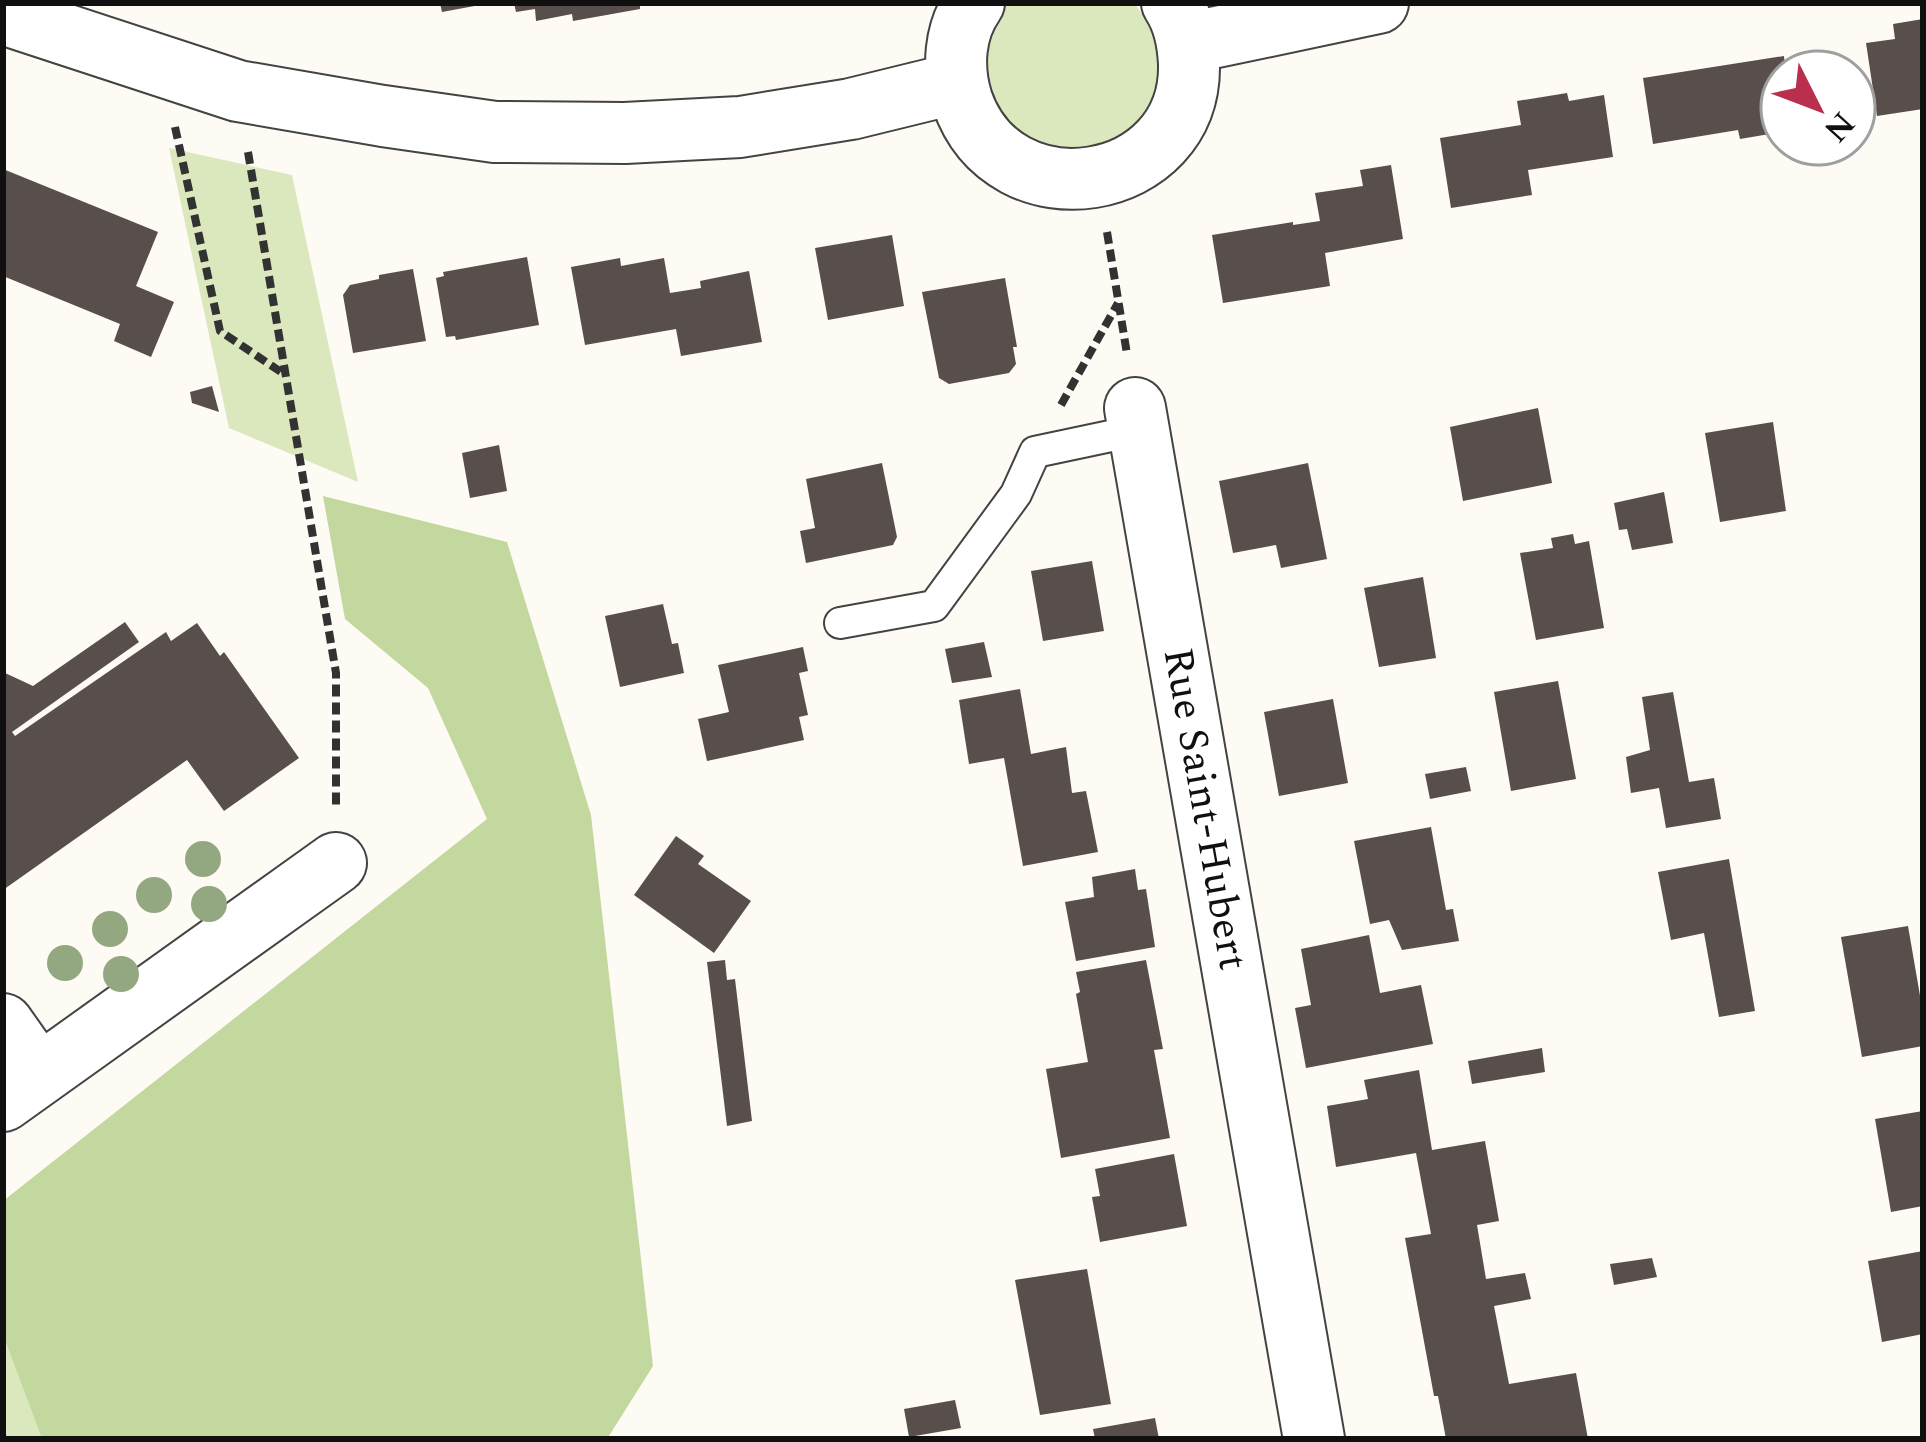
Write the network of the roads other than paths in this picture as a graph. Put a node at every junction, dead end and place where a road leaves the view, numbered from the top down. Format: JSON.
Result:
{"nodes":[{"id":1,"x":974,"y":3,"type":"edge"},
{"id":2,"x":1378,"y":3,"type":"edge"},
{"id":3,"x":3,"y":14,"type":"edge"},
{"id":4,"x":1180,"y":23,"type":"edge"},
{"id":5,"x":957,"y":83,"type":"junction"},
{"id":6,"x":1137,"y":419,"type":"joint"},
{"id":7,"x":840,"y":623,"type":"dead end"},
{"id":8,"x":336,"y":863,"type":"road end"},
{"id":9,"x":3,"y":1024,"type":"edge"},
{"id":10,"x":21,"y":1088,"type":"edge"},
{"id":11,"x":1314,"y":1439,"type":"edge"}],
"edges":[{"from":1,"to":5,"type":"street"},
{"from":2,"to":4,"type":"street"},
{"from":3,"to":5,"type":"street"},
{"from":4,"to":5,"type":"street"},
{"from":6,"to":7,"type":"lane"},
{"from":6,"to":11,"type":"street","name":"Rue Saint-Hubert"},
{"from":8,"to":10,"type":"street"},
{"from":9,"to":10,"type":"street"}]}
